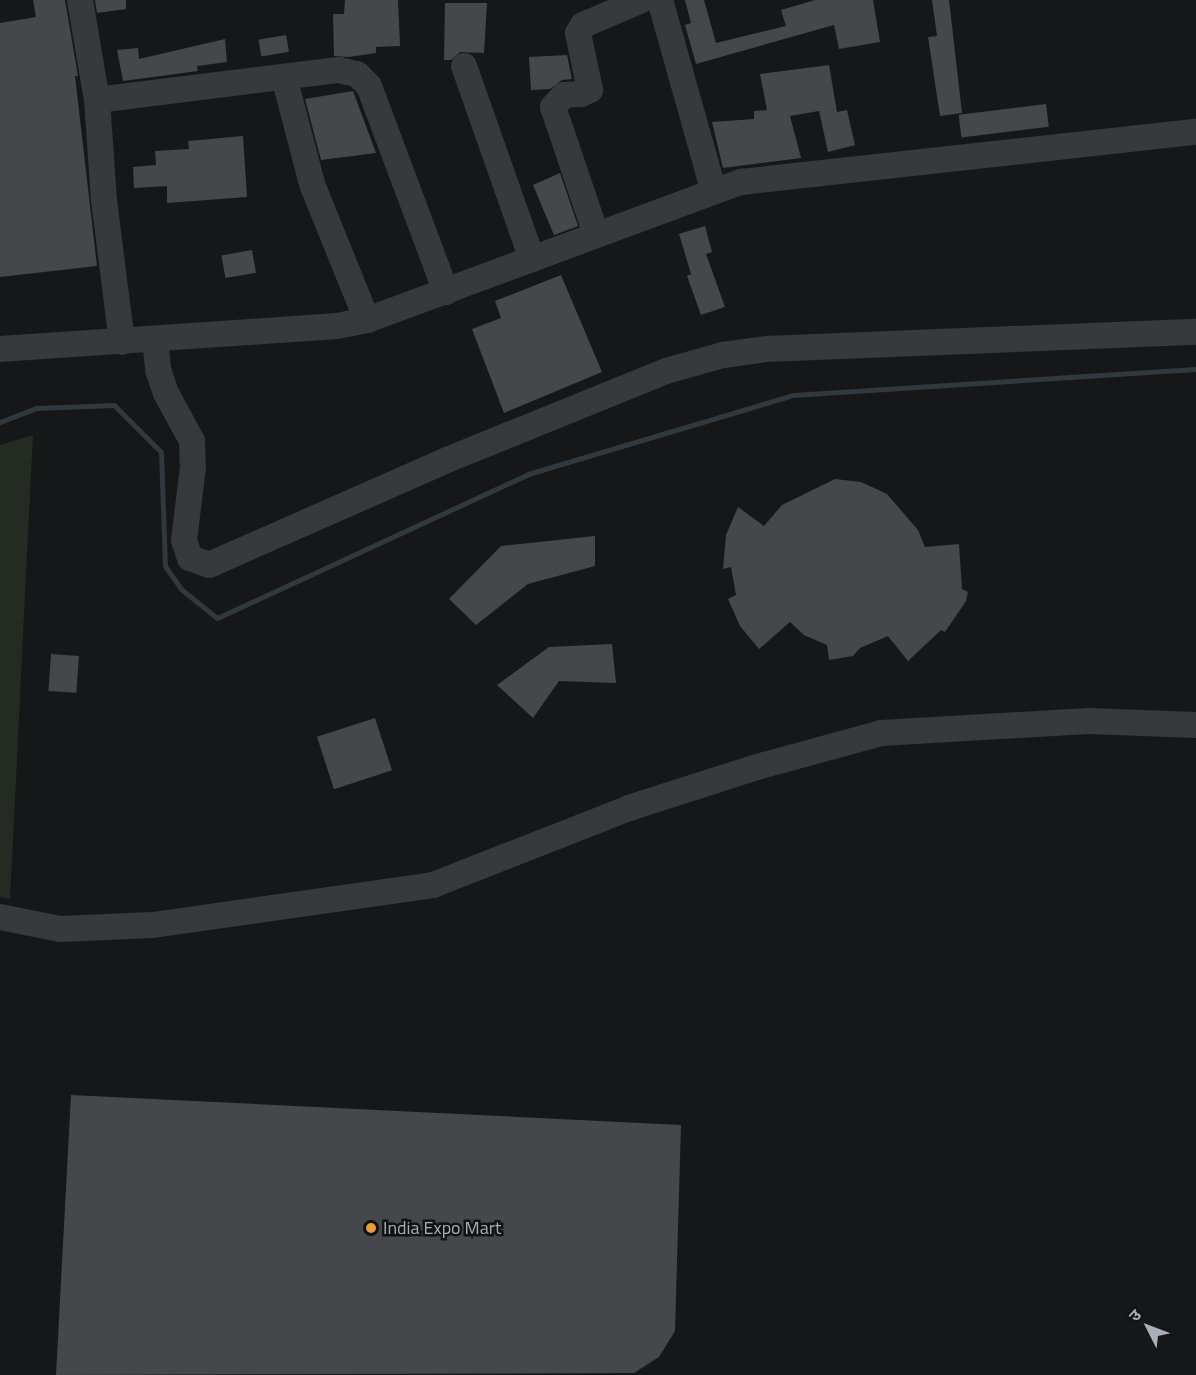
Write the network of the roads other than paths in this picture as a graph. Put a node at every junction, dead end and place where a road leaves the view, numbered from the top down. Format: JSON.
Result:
{"nodes":[{"id":1,"x":80,"y":0,"type":"edge"},
{"id":2,"x":642,"y":0,"type":"edge"},
{"id":3,"x":660,"y":0,"type":"edge"},
{"id":4,"x":464,"y":66,"type":"dead end"},
{"id":5,"x":284,"y":76,"type":"junction"},
{"id":6,"x":97,"y":100,"type":"junction"},
{"id":7,"x":1196,"y":132,"type":"edge"},
{"id":8,"x":713,"y":189,"type":"junction"},
{"id":9,"x":596,"y":234,"type":"junction"},
{"id":10,"x":532,"y":259,"type":"junction"},
{"id":11,"x":446,"y":291,"type":"junction"},
{"id":12,"x":367,"y":320,"type":"junction"},
{"id":13,"x":1196,"y":332,"type":"edge"},
{"id":14,"x":155,"y":339,"type":"junction"},
{"id":15,"x":122,"y":342,"type":"junction"},
{"id":16,"x":0,"y":349,"type":"edge"},
{"id":17,"x":1196,"y":725,"type":"edge"},
{"id":18,"x":0,"y":917,"type":"edge"}],
"edges":[{"from":1,"to":6,"type":"street"},
{"from":2,"to":9,"type":"street"},
{"from":3,"to":8,"type":"street"},
{"from":4,"to":10,"type":"street"},
{"from":5,"to":6,"type":"street"},
{"from":5,"to":11,"type":"street"},
{"from":5,"to":12,"type":"street"},
{"from":6,"to":15,"type":"street"},
{"from":7,"to":8,"type":"street"},
{"from":8,"to":9,"type":"street"},
{"from":9,"to":10,"type":"street"},
{"from":10,"to":11,"type":"street"},
{"from":11,"to":12,"type":"street"},
{"from":12,"to":14,"type":"street"},
{"from":13,"to":14,"type":"street"},
{"from":14,"to":15,"type":"street"},
{"from":15,"to":16,"type":"street"},
{"from":17,"to":18,"type":"street"}]}
